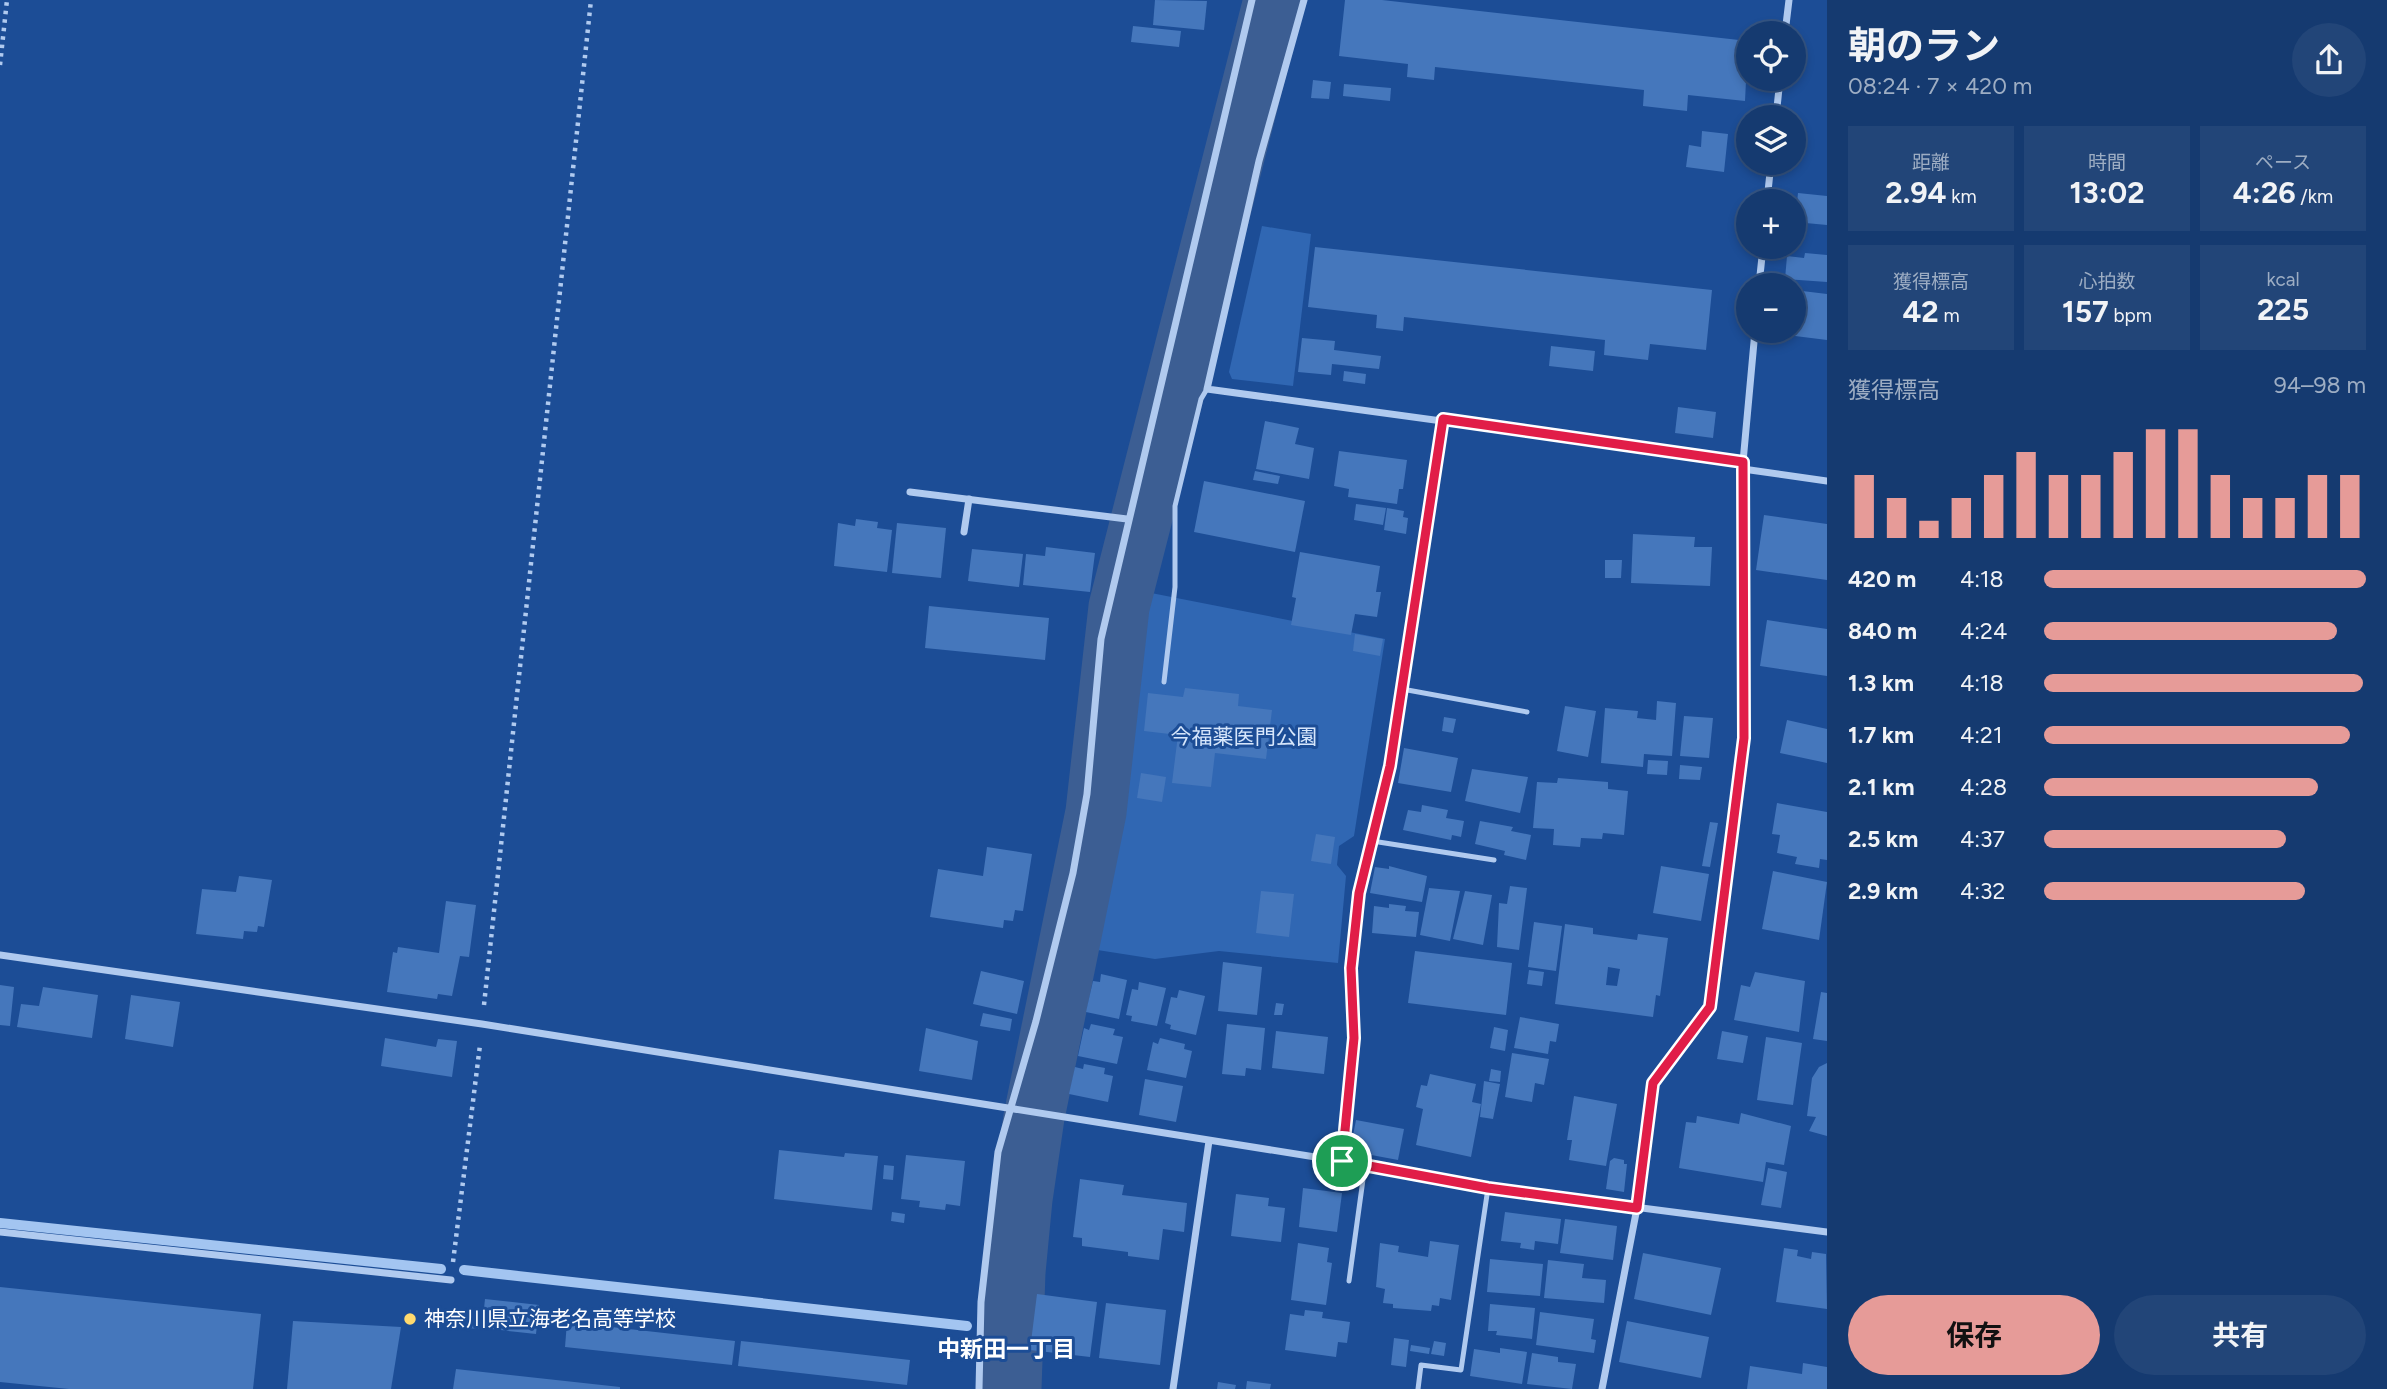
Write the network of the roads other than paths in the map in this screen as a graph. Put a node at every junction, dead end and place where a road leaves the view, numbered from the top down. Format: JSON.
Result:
{"nodes":[{"id":1,"x":1252,"y":0,"type":"edge"},
{"id":2,"x":1304,"y":0,"type":"edge"},
{"id":3,"x":1789,"y":0,"type":"edge"},
{"id":4,"x":1786,"y":21,"type":"edge"},
{"id":5,"x":1754,"y":343,"type":"edge"},
{"id":6,"x":1207,"y":389,"type":"junction"},
{"id":7,"x":1443,"y":419,"type":"junction"},
{"id":8,"x":1743,"y":466,"type":"junction"},
{"id":9,"x":1827,"y":481,"type":"edge"},
{"id":10,"x":910,"y":492,"type":"dead end"},
{"id":11,"x":969,"y":499,"type":"junction"},
{"id":12,"x":1127,"y":519,"type":"junction"},
{"id":13,"x":964,"y":532,"type":"dead end"},
{"id":14,"x":1164,"y":682,"type":"dead end"},
{"id":15,"x":1402,"y":689,"type":"junction"},
{"id":16,"x":1527,"y":712,"type":"dead end"},
{"id":17,"x":1373,"y":841,"type":"junction"},
{"id":18,"x":1494,"y":860,"type":"dead end"},
{"id":19,"x":0,"y":955,"type":"edge"},
{"id":20,"x":1009,"y":1107,"type":"junction"},
{"id":21,"x":1209,"y":1141,"type":"junction"},
{"id":22,"x":1342,"y":1161,"type":"junction"},
{"id":23,"x":1365,"y":1165,"type":"junction"},
{"id":24,"x":1488,"y":1188,"type":"junction"},
{"id":25,"x":1637,"y":1208,"type":"junction"},
{"id":26,"x":0,"y":1232,"type":"edge"},
{"id":27,"x":1827,"y":1232,"type":"edge"},
{"id":28,"x":451,"y":1280,"type":"road end"},
{"id":29,"x":1349,"y":1281,"type":"dead end"},
{"id":30,"x":979,"y":1389,"type":"edge"},
{"id":31,"x":1173,"y":1389,"type":"edge"},
{"id":32,"x":1418,"y":1389,"type":"edge"},
{"id":33,"x":1602,"y":1389,"type":"edge"}],
"edges":[{"from":1,"to":12,"type":"street"},
{"from":2,"to":6,"type":"street"},
{"from":3,"to":4,"type":"street"},
{"from":5,"to":8,"type":"street"},
{"from":6,"to":7,"type":"street"},
{"from":6,"to":14,"type":"lane"},
{"from":7,"to":8,"type":"street"},
{"from":7,"to":15,"type":"street"},
{"from":8,"to":9,"type":"street"},
{"from":8,"to":25,"type":"street"},
{"from":10,"to":11,"type":"street"},
{"from":11,"to":12,"type":"street"},
{"from":11,"to":13,"type":"street"},
{"from":12,"to":20,"type":"street"},
{"from":15,"to":16,"type":"lane"},
{"from":15,"to":17,"type":"street"},
{"from":17,"to":18,"type":"lane"},
{"from":17,"to":22,"type":"street"},
{"from":19,"to":20,"type":"street"},
{"from":20,"to":21,"type":"street"},
{"from":20,"to":30,"type":"street"},
{"from":21,"to":22,"type":"street"},
{"from":21,"to":31,"type":"street"},
{"from":22,"to":23,"type":"street"},
{"from":23,"to":24,"type":"street"},
{"from":23,"to":29,"type":"lane"},
{"from":24,"to":25,"type":"street"},
{"from":24,"to":32,"type":"lane"},
{"from":25,"to":27,"type":"street"},
{"from":25,"to":33,"type":"street"},
{"from":26,"to":28,"type":"street"}]}
